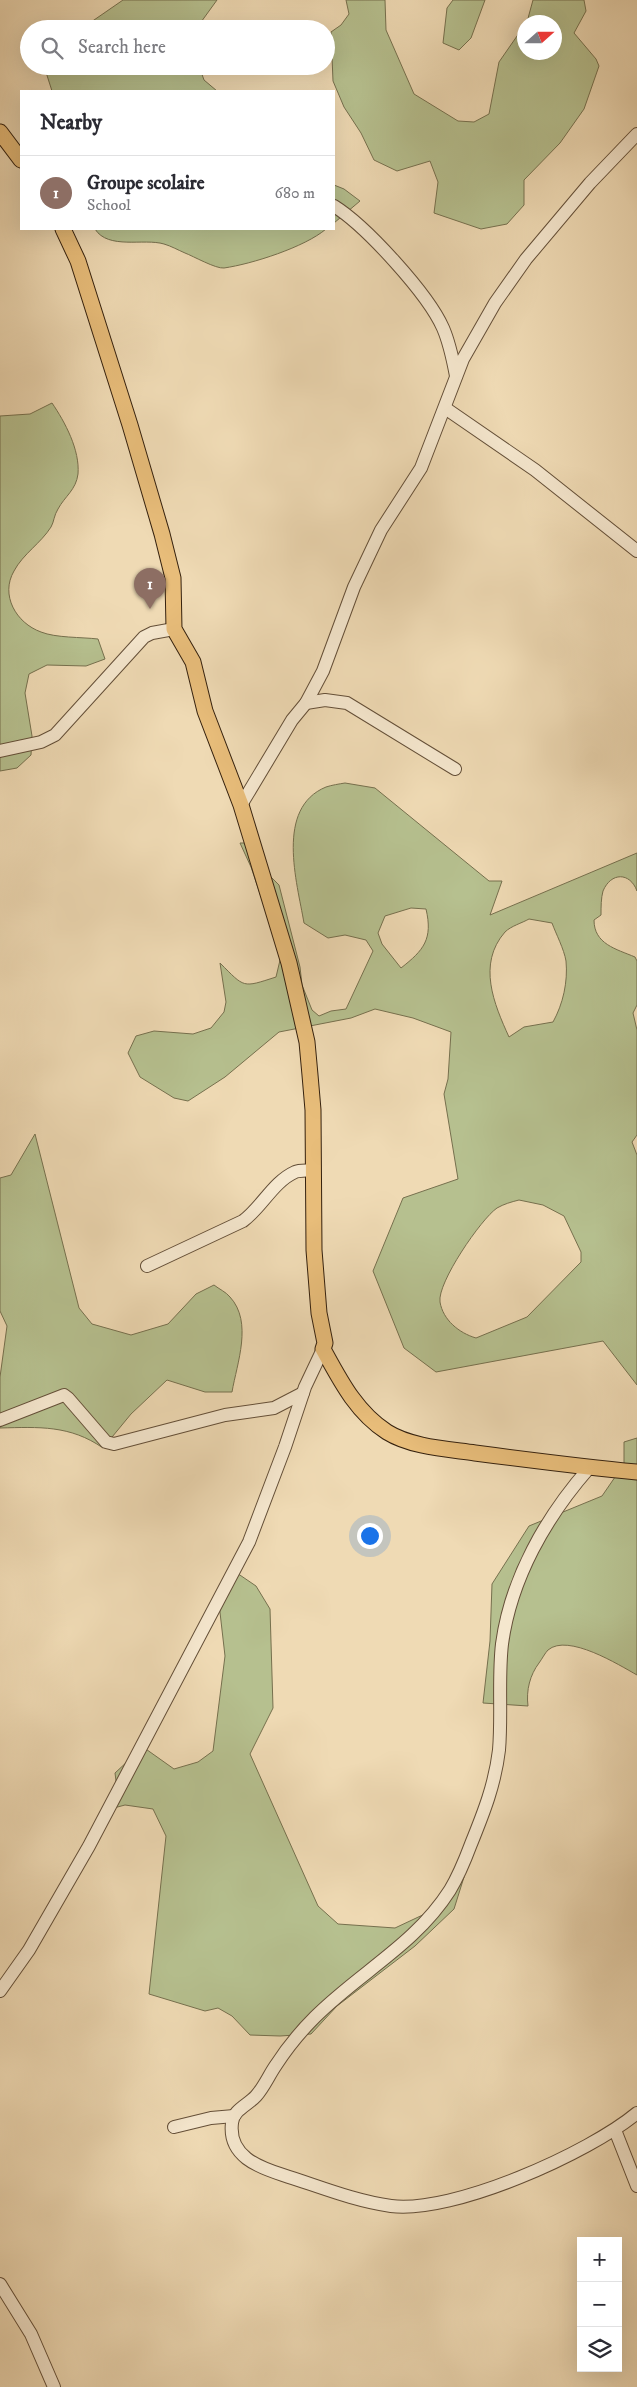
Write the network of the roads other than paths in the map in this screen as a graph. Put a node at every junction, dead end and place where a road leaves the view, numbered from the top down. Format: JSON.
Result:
{"nodes":[{"id":1,"x":0,"y":132,"type":"edge"},
{"id":2,"x":637,"y":134,"type":"edge"},
{"id":3,"x":20,"y":159,"type":"edge"},
{"id":4,"x":335,"y":207,"type":"edge"},
{"id":5,"x":63,"y":230,"type":"edge"},
{"id":6,"x":457,"y":380,"type":"junction"},
{"id":7,"x":445,"y":408,"type":"junction"},
{"id":8,"x":637,"y":551,"type":"edge"},
{"id":9,"x":174,"y":629,"type":"junction"},
{"id":10,"x":306,"y":704,"type":"junction"},
{"id":11,"x":0,"y":751,"type":"edge"},
{"id":12,"x":455,"y":768,"type":"dead end"},
{"id":13,"x":241,"y":805,"type":"junction"},
{"id":14,"x":314,"y":1170,"type":"junction"},
{"id":15,"x":147,"y":1266,"type":"dead end"},
{"id":16,"x":323,"y":1349,"type":"junction"},
{"id":17,"x":303,"y":1393,"type":"junction"},
{"id":18,"x":0,"y":1420,"type":"edge"},
{"id":19,"x":589,"y":1468,"type":"junction"},
{"id":20,"x":637,"y":1472,"type":"edge"},
{"id":21,"x":0,"y":1991,"type":"edge"},
{"id":22,"x":637,"y":2113,"type":"edge"},
{"id":23,"x":234,"y":2116,"type":"junction"},
{"id":24,"x":174,"y":2126,"type":"dead end"},
{"id":25,"x":615,"y":2130,"type":"junction"},
{"id":26,"x":637,"y":2186,"type":"edge"},
{"id":27,"x":0,"y":2284,"type":"edge"},
{"id":28,"x":54,"y":2387,"type":"edge"}],
"edges":[{"from":1,"to":3,"type":"main road"},
{"from":2,"to":6,"type":"street"},
{"from":4,"to":6,"type":"street"},
{"from":5,"to":9,"type":"main road"},
{"from":6,"to":7,"type":"street"},
{"from":7,"to":8,"type":"street"},
{"from":7,"to":10,"type":"street"},
{"from":9,"to":11,"type":"street"},
{"from":9,"to":13,"type":"main road"},
{"from":10,"to":12,"type":"street"},
{"from":10,"to":13,"type":"street"},
{"from":13,"to":14,"type":"main road"},
{"from":14,"to":15,"type":"street"},
{"from":14,"to":16,"type":"main road"},
{"from":16,"to":17,"type":"street"},
{"from":16,"to":19,"type":"main road"},
{"from":17,"to":18,"type":"street"},
{"from":17,"to":21,"type":"street"},
{"from":19,"to":20,"type":"main road"},
{"from":19,"to":23,"type":"street"},
{"from":22,"to":25,"type":"street"},
{"from":23,"to":24,"type":"street"},
{"from":23,"to":25,"type":"street"},
{"from":25,"to":26,"type":"street"},
{"from":27,"to":28,"type":"street"}]}
